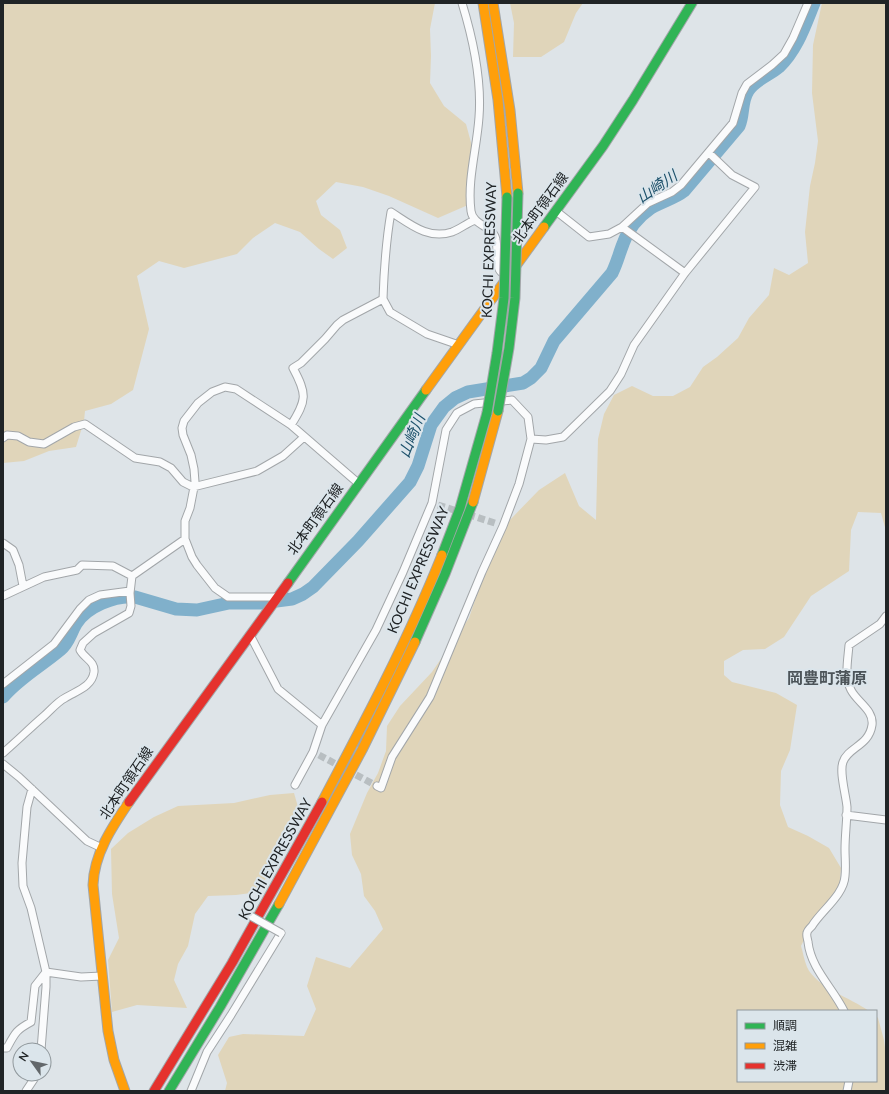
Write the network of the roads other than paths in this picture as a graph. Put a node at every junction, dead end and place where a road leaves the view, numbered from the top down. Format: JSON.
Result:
{"nodes":[{"id":1,"x":462,"y":3,"type":"edge"},
{"id":2,"x":483,"y":3,"type":"edge"},
{"id":3,"x":493,"y":3,"type":"edge"},
{"id":4,"x":692,"y":3,"type":"edge"},
{"id":5,"x":808,"y":3,"type":"edge"},
{"id":6,"x":712,"y":156,"type":"junction"},
{"id":7,"x":556,"y":211,"type":"junction"},
{"id":8,"x":474,"y":220,"type":"junction"},
{"id":9,"x":624,"y":228,"type":"junction"},
{"id":10,"x":685,"y":272,"type":"junction"},
{"id":11,"x":507,"y":277,"type":"junction"},
{"id":12,"x":383,"y":299,"type":"junction"},
{"id":13,"x":459,"y":345,"type":"junction"},
{"id":14,"x":291,"y":425,"type":"junction"},
{"id":15,"x":304,"y":437,"type":"junction"},
{"id":16,"x":3,"y":438,"type":"edge"},
{"id":17,"x":531,"y":439,"type":"junction"},
{"id":18,"x":358,"y":483,"type":"junction"},
{"id":19,"x":193,"y":488,"type":"junction"},
{"id":20,"x":186,"y":539,"type":"junction"},
{"id":21,"x":3,"y":543,"type":"edge"},
{"id":22,"x":132,"y":576,"type":"junction"},
{"id":23,"x":23,"y":586,"type":"junction"},
{"id":24,"x":130,"y":594,"type":"junction"},
{"id":25,"x":3,"y":596,"type":"edge"},
{"id":26,"x":276,"y":597,"type":"junction"},
{"id":27,"x":886,"y":616,"type":"edge"},
{"id":28,"x":250,"y":635,"type":"junction"},
{"id":29,"x":3,"y":684,"type":"edge"},
{"id":30,"x":322,"y":725,"type":"junction"},
{"id":31,"x":3,"y":753,"type":"edge"},
{"id":32,"x":3,"y":764,"type":"edge"},
{"id":33,"x":295,"y":784,"type":"dead end"},
{"id":34,"x":377,"y":786,"type":"dead end"},
{"id":35,"x":32,"y":789,"type":"junction"},
{"id":36,"x":846,"y":815,"type":"junction"},
{"id":37,"x":886,"y":820,"type":"edge"},
{"id":38,"x":102,"y":848,"type":"junction"},
{"id":39,"x":247,"y":914,"type":"dead end"},
{"id":40,"x":46,"y":972,"type":"junction"},
{"id":41,"x":102,"y":976,"type":"junction"},
{"id":42,"x":844,"y":1010,"type":"edge"},
{"id":43,"x":42,"y":1042,"type":"edge"},
{"id":44,"x":3,"y":1048,"type":"edge"},
{"id":45,"x":32,"y":1082,"type":"edge"},
{"id":46,"x":26,"y":1091,"type":"edge"},
{"id":47,"x":125,"y":1091,"type":"edge"},
{"id":48,"x":154,"y":1091,"type":"edge"},
{"id":49,"x":169,"y":1091,"type":"edge"},
{"id":50,"x":191,"y":1091,"type":"edge"}],
"edges":[{"from":1,"to":8,"type":"street"},
{"from":2,"to":48,"type":"main road","name":"KOCHI EXPRESSWAY","bridge":true},
{"from":3,"to":49,"type":"main road","name":"KOCHI EXPRESSWAY","bridge":true},
{"from":4,"to":7,"type":"main road","name":"北本町領石線"},
{"from":5,"to":6,"type":"street"},
{"from":6,"to":9,"type":"street"},
{"from":6,"to":10,"type":"street"},
{"from":7,"to":9,"type":"street"},
{"from":7,"to":11,"type":"main road","name":"北本町領石線"},
{"from":8,"to":11,"type":"street"},
{"from":8,"to":12,"type":"street"},
{"from":9,"to":10,"type":"street"},
{"from":10,"to":17,"type":"street"},
{"from":11,"to":13,"type":"main road","name":"北本町領石線"},
{"from":12,"to":13,"type":"street"},
{"from":12,"to":14,"type":"street"},
{"from":13,"to":18,"type":"main road","name":"北本町領石線"},
{"from":14,"to":15,"type":"street"},
{"from":14,"to":19,"type":"street"},
{"from":15,"to":18,"type":"street"},
{"from":15,"to":19,"type":"street"},
{"from":16,"to":19,"type":"street"},
{"from":17,"to":30,"type":"street"},
{"from":17,"to":34,"type":"street"},
{"from":18,"to":26,"type":"main road","name":"北本町領石線"},
{"from":19,"to":20,"type":"street"},
{"from":20,"to":22,"type":"street"},
{"from":20,"to":26,"type":"street"},
{"from":21,"to":23,"type":"street"},
{"from":22,"to":23,"type":"street"},
{"from":22,"to":24,"type":"street"},
{"from":23,"to":25,"type":"street"},
{"from":24,"to":29,"type":"street"},
{"from":24,"to":31,"type":"street"},
{"from":26,"to":28,"type":"main road","name":"北本町領石線"},
{"from":27,"to":36,"type":"street"},
{"from":28,"to":30,"type":"street"},
{"from":28,"to":38,"type":"main road","name":"北本町領石線"},
{"from":30,"to":33,"type":"street"},
{"from":32,"to":35,"type":"street"},
{"from":35,"to":38,"type":"street"},
{"from":35,"to":40,"type":"street"},
{"from":36,"to":37,"type":"street"},
{"from":36,"to":42,"type":"street"},
{"from":38,"to":41,"type":"main road","name":"北本町領石線"},
{"from":39,"to":50,"type":"street","bridge":true},
{"from":40,"to":41,"type":"street"},
{"from":40,"to":43,"type":"street"},
{"from":40,"to":44,"type":"street"},
{"from":41,"to":47,"type":"main road","name":"北本町領石線"},
{"from":45,"to":46,"type":"street"}]}
